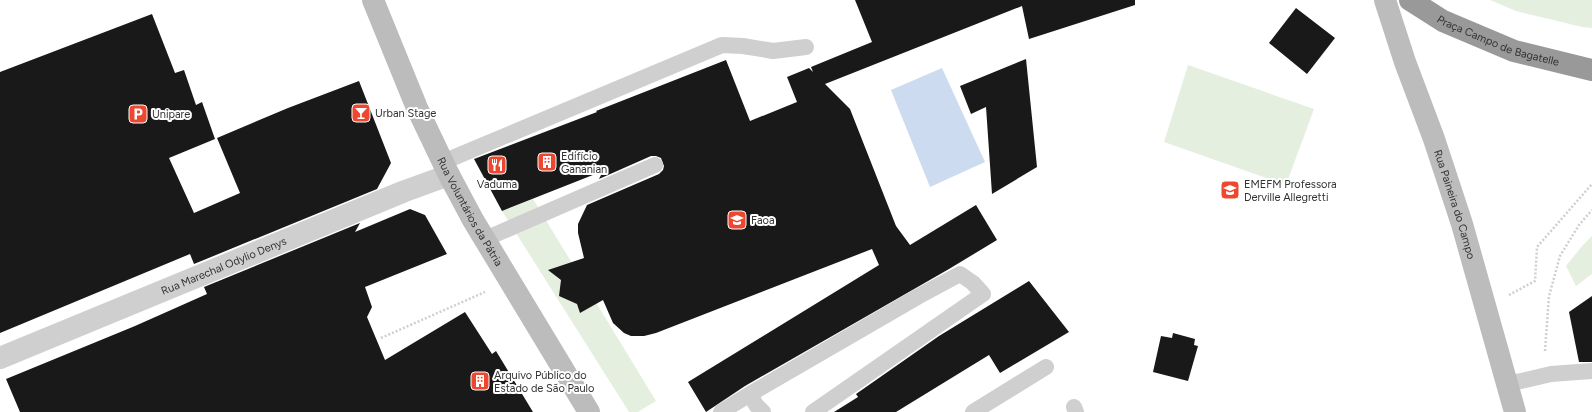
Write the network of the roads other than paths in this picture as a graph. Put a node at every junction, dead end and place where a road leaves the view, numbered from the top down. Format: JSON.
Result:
{"nodes":[{"id":1,"x":373,"y":0,"type":"edge"},
{"id":2,"x":1385,"y":0,"type":"edge"},
{"id":3,"x":1410,"y":0,"type":"edge"},
{"id":4,"x":806,"y":47,"type":"dead end"},
{"id":5,"x":1592,"y":70,"type":"edge"},
{"id":6,"x":655,"y":165,"type":"dead end"},
{"id":7,"x":446,"y":168,"type":"junction"},
{"id":8,"x":484,"y":239,"type":"junction"},
{"id":9,"x":0,"y":358,"type":"edge"},
{"id":10,"x":1046,"y":368,"type":"dead end"},
{"id":11,"x":1592,"y":371,"type":"edge"},
{"id":12,"x":1507,"y":381,"type":"junction"},
{"id":13,"x":750,"y":394,"type":"junction"},
{"id":14,"x":589,"y":412,"type":"edge"},
{"id":15,"x":721,"y":412,"type":"edge"},
{"id":16,"x":763,"y":412,"type":"edge"},
{"id":17,"x":813,"y":412,"type":"edge"},
{"id":18,"x":973,"y":412,"type":"edge"},
{"id":19,"x":1514,"y":412,"type":"edge"}],
"edges":[{"from":1,"to":7,"type":"main road","name":"Rua Voluntários da Pátria"},
{"from":2,"to":12,"type":"main road","name":"Rua Paineira do Campo"},
{"from":3,"to":5,"type":"highway","name":"Praça Campo de Bagatelle"},
{"from":4,"to":7,"type":"lane"},
{"from":6,"to":8,"type":"lane"},
{"from":7,"to":8,"type":"main road","name":"Rua Voluntários da Pátria"},
{"from":7,"to":9,"type":"street","name":"Rua Marechal Odylio Denys"},
{"from":8,"to":14,"type":"main road","name":"Rua Voluntários da Pátria"},
{"from":10,"to":18,"type":"lane"},
{"from":11,"to":12,"type":"lane"},
{"from":12,"to":19,"type":"main road","name":"Rua Paineira do Campo"},
{"from":13,"to":15,"type":"lane"},
{"from":13,"to":16,"type":"lane"},
{"from":13,"to":17,"type":"lane"}]}
